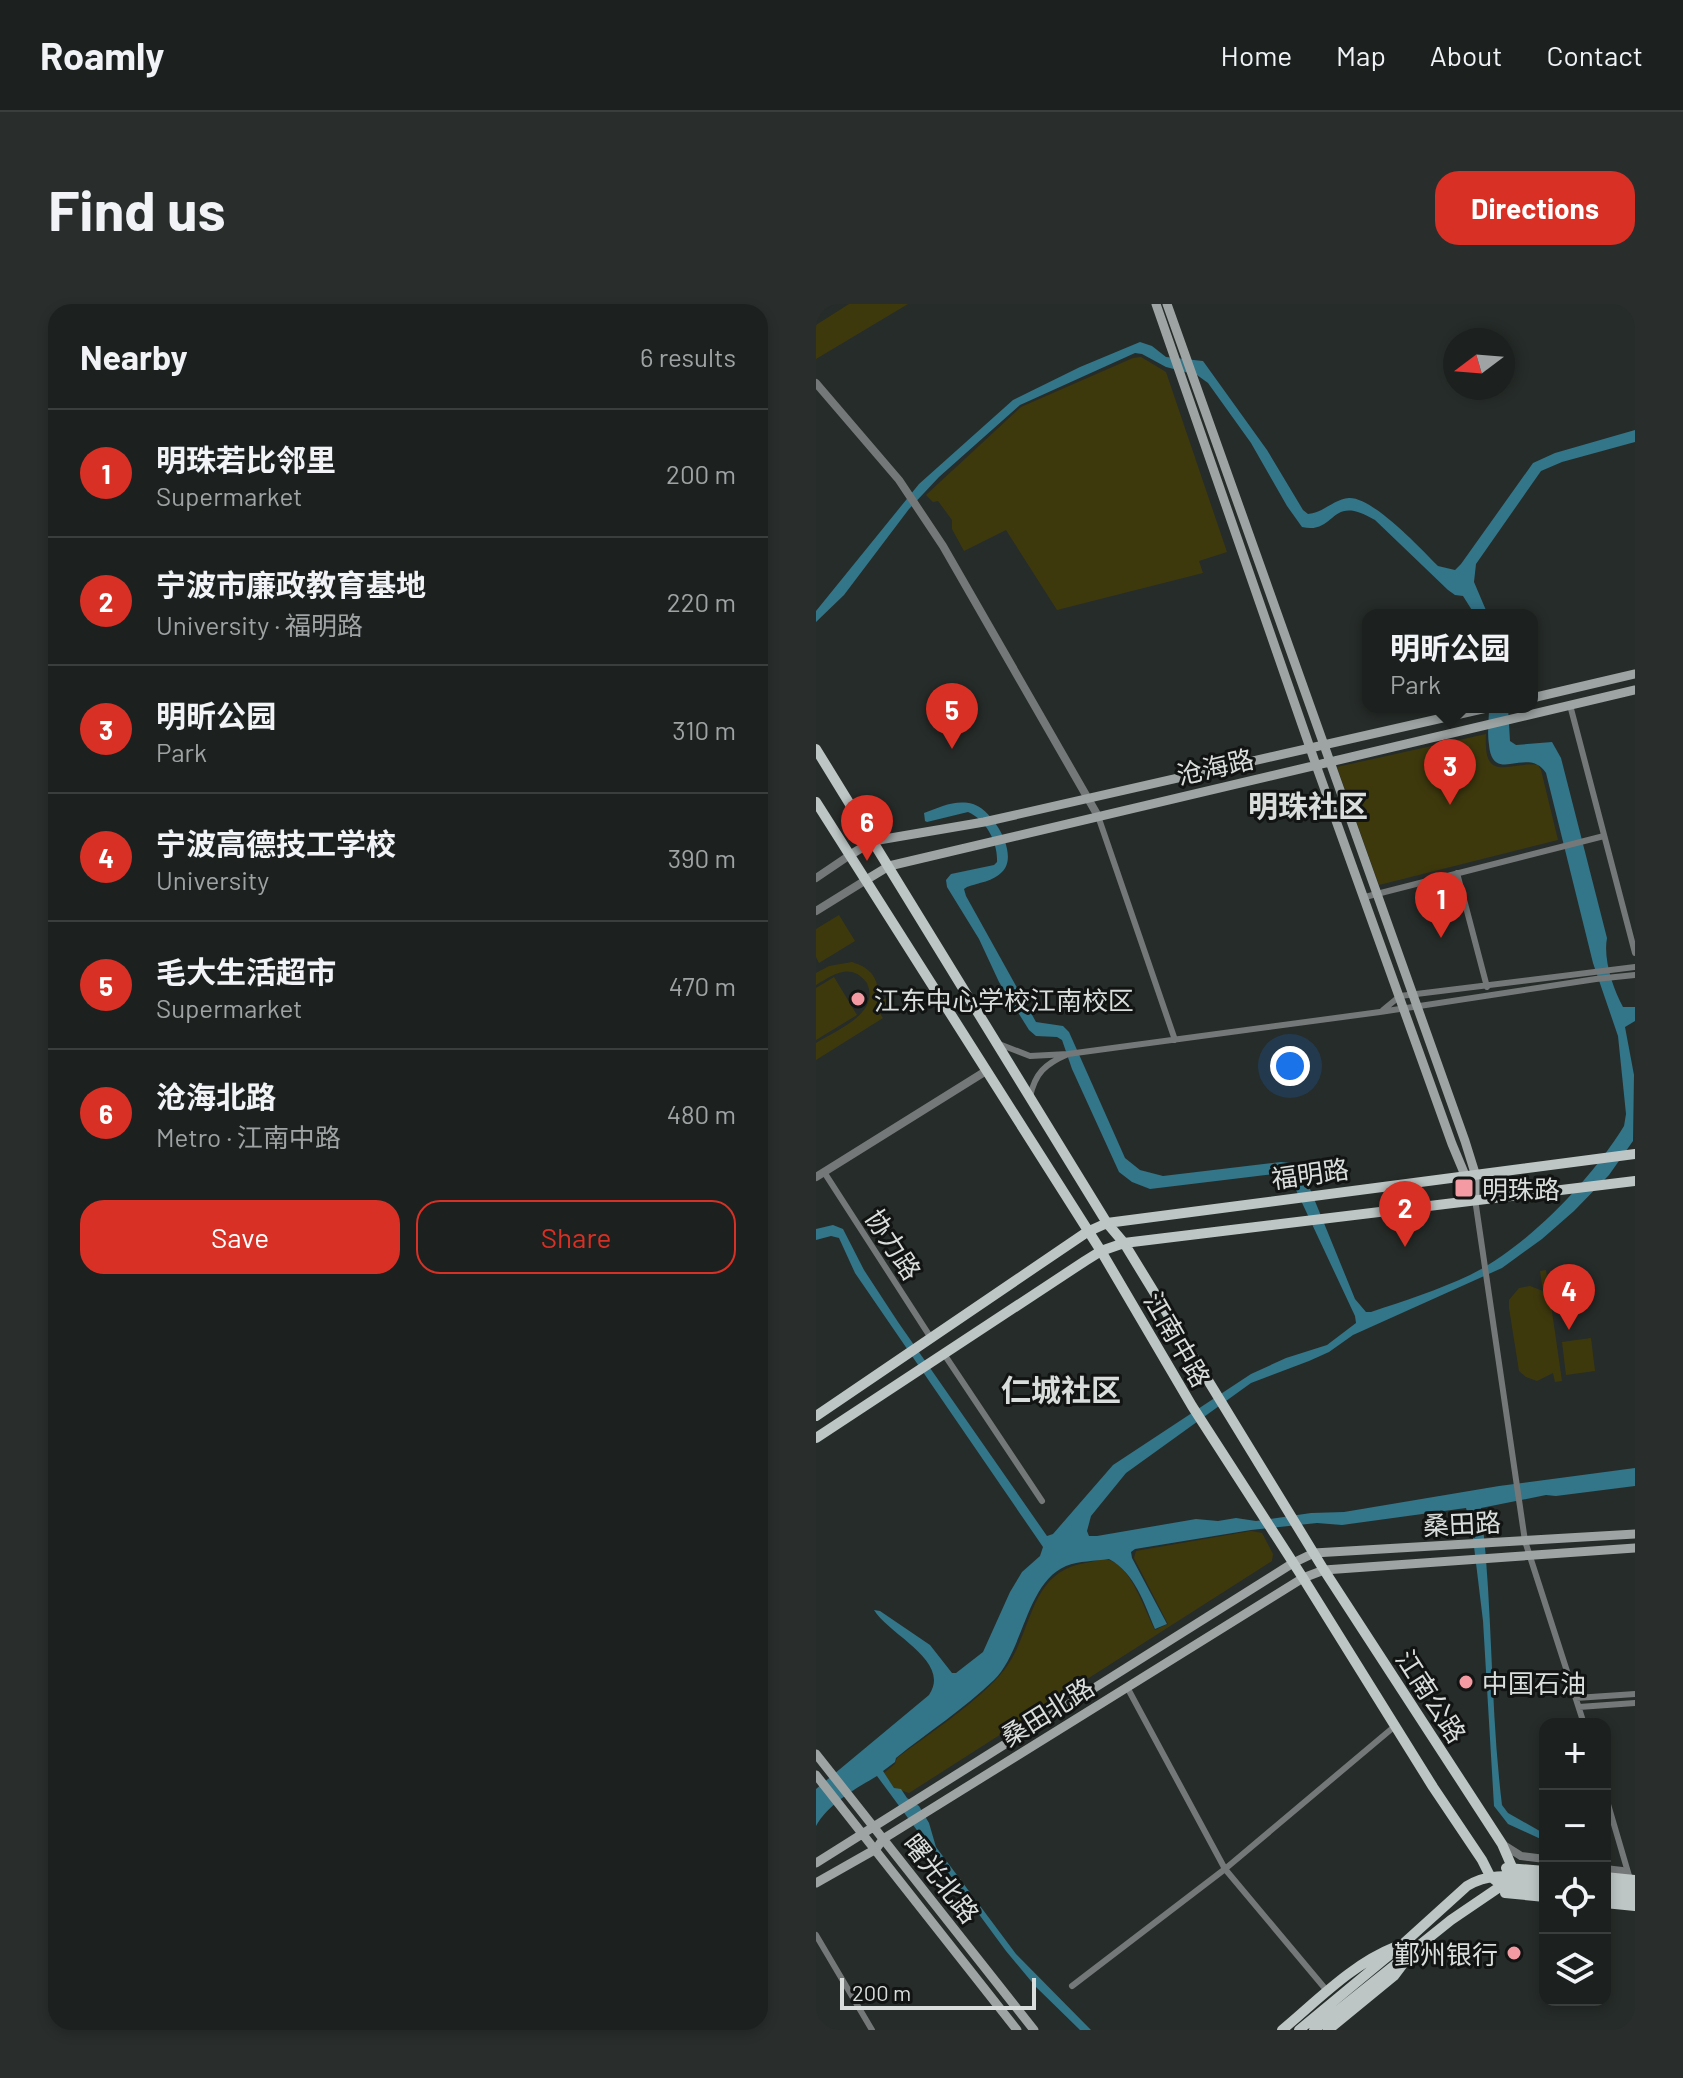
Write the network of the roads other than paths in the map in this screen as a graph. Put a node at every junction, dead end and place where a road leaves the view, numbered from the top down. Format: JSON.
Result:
{"nodes":[{"id":1,"x":1156,"y":304,"type":"edge"},
{"id":2,"x":1167,"y":304,"type":"edge"},
{"id":3,"x":816,"y":383,"type":"edge"},
{"id":4,"x":1635,"y":674,"type":"edge"},
{"id":5,"x":1635,"y":690,"type":"edge"},
{"id":6,"x":1538,"y":697,"type":"edge"},
{"id":7,"x":1570,"y":705,"type":"junction"},
{"id":8,"x":1538,"y":712,"type":"edge"},
{"id":9,"x":1465,"y":713,"type":"edge"},
{"id":10,"x":1536,"y":713,"type":"edge"},
{"id":11,"x":1325,"y":744,"type":"junction"},
{"id":12,"x":1310,"y":748,"type":"junction"},
{"id":13,"x":816,"y":749,"type":"edge"},
{"id":14,"x":1330,"y":762,"type":"junction"},
{"id":15,"x":1316,"y":765,"type":"junction"},
{"id":16,"x":1088,"y":798,"type":"junction"},
{"id":17,"x":816,"y":802,"type":"edge"},
{"id":18,"x":1098,"y":816,"type":"junction"},
{"id":19,"x":1604,"y":836,"type":"junction"},
{"id":20,"x":873,"y":841,"type":"junction"},
{"id":21,"x":850,"y":855,"type":"junction"},
{"id":22,"x":889,"y":866,"type":"junction"},
{"id":23,"x":1457,"y":873,"type":"junction"},
{"id":24,"x":816,"y":878,"type":"edge"},
{"id":25,"x":866,"y":880,"type":"junction"},
{"id":26,"x":1377,"y":894,"type":"junction"},
{"id":27,"x":1365,"y":897,"type":"junction"},
{"id":28,"x":816,"y":911,"type":"edge"},
{"id":29,"x":1635,"y":953,"type":"edge"},
{"id":30,"x":1635,"y":967,"type":"edge"},
{"id":31,"x":1622,"y":972,"type":"junction"},
{"id":32,"x":1595,"y":975,"type":"junction"},
{"id":33,"x":1635,"y":975,"type":"edge"},
{"id":34,"x":1486,"y":985,"type":"junction"},
{"id":35,"x":1413,"y":994,"type":"junction"},
{"id":36,"x":1489,"y":994,"type":"junction"},
{"id":37,"x":1400,"y":996,"type":"junction"},
{"id":38,"x":1417,"y":1005,"type":"junction"},
{"id":39,"x":1404,"y":1007,"type":"junction"},
{"id":40,"x":1380,"y":1012,"type":"junction"},
{"id":41,"x":1175,"y":1040,"type":"junction"},
{"id":42,"x":997,"y":1044,"type":"junction"},
{"id":43,"x":1068,"y":1054,"type":"junction"},
{"id":44,"x":986,"y":1071,"type":"junction"},
{"id":45,"x":1030,"y":1097,"type":"junction"},
{"id":46,"x":1635,"y":1154,"type":"edge"},
{"id":47,"x":820,"y":1174,"type":"edge"},
{"id":48,"x":1469,"y":1174,"type":"junction"},
{"id":49,"x":1635,"y":1181,"type":"edge"},
{"id":50,"x":1475,"y":1199,"type":"junction"},
{"id":51,"x":1107,"y":1223,"type":"junction"},
{"id":52,"x":1087,"y":1232,"type":"junction"},
{"id":53,"x":1124,"y":1243,"type":"junction"},
{"id":54,"x":1101,"y":1251,"type":"junction"},
{"id":55,"x":931,"y":1338,"type":"junction"},
{"id":56,"x":944,"y":1354,"type":"junction"},
{"id":57,"x":816,"y":1416,"type":"edge"},
{"id":58,"x":816,"y":1438,"type":"edge"},
{"id":59,"x":1042,"y":1501,"type":"dead end"},
{"id":60,"x":1298,"y":1528,"type":"joint"},
{"id":61,"x":1635,"y":1534,"type":"edge"},
{"id":62,"x":1525,"y":1541,"type":"junction"},
{"id":63,"x":1635,"y":1548,"type":"edge"},
{"id":64,"x":1314,"y":1553,"type":"junction"},
{"id":65,"x":1528,"y":1556,"type":"junction"},
{"id":66,"x":1293,"y":1563,"type":"junction"},
{"id":67,"x":1324,"y":1570,"type":"junction"},
{"id":68,"x":1303,"y":1578,"type":"junction"},
{"id":69,"x":1127,"y":1687,"type":"junction"},
{"id":70,"x":1635,"y":1694,"type":"edge"},
{"id":71,"x":1576,"y":1698,"type":"junction"},
{"id":72,"x":1635,"y":1703,"type":"edge"},
{"id":73,"x":1579,"y":1707,"type":"junction"},
{"id":74,"x":1582,"y":1718,"type":"edge"},
{"id":75,"x":1395,"y":1726,"type":"junction"},
{"id":76,"x":816,"y":1754,"type":"edge"},
{"id":77,"x":816,"y":1775,"type":"edge"},
{"id":78,"x":1611,"y":1812,"type":"edge"},
{"id":79,"x":873,"y":1826,"type":"junction"},
{"id":80,"x":863,"y":1833,"type":"junction"},
{"id":81,"x":883,"y":1839,"type":"junction"},
{"id":82,"x":1502,"y":1844,"type":"junction"},
{"id":83,"x":876,"y":1849,"type":"junction"},
{"id":84,"x":1539,"y":1858,"type":"edge"},
{"id":85,"x":816,"y":1863,"type":"edge"},
{"id":86,"x":1225,"y":1869,"type":"junction"},
{"id":87,"x":1611,"y":1870,"type":"edge"},
{"id":88,"x":1539,"y":1872,"type":"edge"},
{"id":89,"x":1611,"y":1878,"type":"edge"},
{"id":90,"x":1505,"y":1880,"type":"junction"},
{"id":91,"x":1539,"y":1880,"type":"edge"},
{"id":92,"x":816,"y":1883,"type":"edge"},
{"id":93,"x":1634,"y":1883,"type":"edge"},
{"id":94,"x":1611,"y":1885,"type":"edge"},
{"id":95,"x":1539,"y":1888,"type":"edge"},
{"id":96,"x":1539,"y":1894,"type":"edge"},
{"id":97,"x":1611,"y":1895,"type":"edge"},
{"id":98,"x":1635,"y":1897,"type":"edge"},
{"id":99,"x":1611,"y":1904,"type":"edge"},
{"id":100,"x":1635,"y":1906,"type":"edge"},
{"id":101,"x":816,"y":1935,"type":"edge"},
{"id":102,"x":1407,"y":1948,"type":"junction"},
{"id":103,"x":1072,"y":1986,"type":"dead end"},
{"id":104,"x":1328,"y":1992,"type":"junction"},
{"id":105,"x":872,"y":2030,"type":"edge"},
{"id":106,"x":1017,"y":2030,"type":"edge"},
{"id":107,"x":1034,"y":2030,"type":"edge"},
{"id":108,"x":1282,"y":2030,"type":"edge"},
{"id":109,"x":1299,"y":2030,"type":"edge"},
{"id":110,"x":1314,"y":2030,"type":"edge"},
{"id":111,"x":1328,"y":2030,"type":"edge"}],
"edges":[{"from":1,"to":12,"type":"main road"},
{"from":2,"to":11,"type":"main road"},
{"from":3,"to":16,"type":"street"},
{"from":4,"to":6,"type":"main road"},
{"from":5,"to":7,"type":"main road","name":"沧海路"},
{"from":7,"to":8,"type":"main road","name":"沧海路"},
{"from":7,"to":19,"type":"street"},
{"from":9,"to":11,"type":"main road","name":"沧海路"},
{"from":10,"to":14,"type":"main road","name":"沧海路"},
{"from":11,"to":12,"type":"main road","name":"沧海路"},
{"from":11,"to":14,"type":"main road"},
{"from":12,"to":15,"type":"main road"},
{"from":12,"to":16,"type":"main road","name":"沧海路"},
{"from":13,"to":20,"type":"main road","name":"江南中路"},
{"from":14,"to":15,"type":"main road","name":"沧海路"},
{"from":14,"to":26,"type":"main road"},
{"from":15,"to":18,"type":"main road","name":"沧海路"},
{"from":15,"to":27,"type":"main road"},
{"from":16,"to":18,"type":"street"},
{"from":16,"to":20,"type":"main road","name":"沧海路"},
{"from":17,"to":21,"type":"main road","name":"江南中路"},
{"from":18,"to":22,"type":"main road","name":"沧海路"},
{"from":18,"to":41,"type":"street"},
{"from":19,"to":23,"type":"street"},
{"from":19,"to":29,"type":"street"},
{"from":20,"to":21,"type":"main road","name":"沧海路"},
{"from":20,"to":22,"type":"main road","name":"江南中路"},
{"from":21,"to":24,"type":"street","name":"沧海路"},
{"from":21,"to":25,"type":"main road","name":"江南中路"},
{"from":22,"to":25,"type":"main road","name":"沧海路"},
{"from":22,"to":42,"type":"main road","name":"江南中路"},
{"from":23,"to":26,"type":"street"},
{"from":23,"to":34,"type":"street"},
{"from":25,"to":28,"type":"street","name":"沧海路"},
{"from":25,"to":44,"type":"main road","name":"江南中路"},
{"from":26,"to":27,"type":"street"},
{"from":26,"to":35,"type":"main road"},
{"from":27,"to":37,"type":"main road"},
{"from":30,"to":31,"type":"street"},
{"from":31,"to":32,"type":"street"},
{"from":31,"to":33,"type":"street"},
{"from":32,"to":34,"type":"street"},
{"from":32,"to":36,"type":"street"},
{"from":34,"to":35,"type":"street"},
{"from":34,"to":36,"type":"street"},
{"from":35,"to":37,"type":"street"},
{"from":35,"to":38,"type":"main road"},
{"from":36,"to":38,"type":"street"},
{"from":37,"to":39,"type":"main road"},
{"from":37,"to":40,"type":"street"},
{"from":38,"to":39,"type":"street"},
{"from":38,"to":48,"type":"main road"},
{"from":39,"to":40,"type":"street"},
{"from":39,"to":48,"type":"main road"},
{"from":40,"to":41,"type":"street"},
{"from":41,"to":43,"type":"street"},
{"from":42,"to":43,"type":"street"},
{"from":42,"to":45,"type":"main road","name":"江南中路"},
{"from":43,"to":45,"type":"street"},
{"from":44,"to":47,"type":"street"},
{"from":44,"to":52,"type":"main road","name":"江南中路"},
{"from":45,"to":51,"type":"main road","name":"江南中路"},
{"from":46,"to":48,"type":"main road","name":"福明路"},
{"from":47,"to":55,"type":"street","name":"协力路"},
{"from":48,"to":50,"type":"main road"},
{"from":48,"to":51,"type":"main road","name":"福明路"},
{"from":49,"to":50,"type":"main road","name":"福明路"},
{"from":50,"to":53,"type":"main road","name":"福明路"},
{"from":50,"to":62,"type":"street"},
{"from":51,"to":52,"type":"main road","name":"福明路"},
{"from":51,"to":53,"type":"main road","name":"江南中路"},
{"from":52,"to":54,"type":"main road","name":"江南中路"},
{"from":52,"to":55,"type":"main road","name":"福明路"},
{"from":53,"to":54,"type":"main road","name":"福明路"},
{"from":53,"to":60,"type":"main road","name":"江南中路"},
{"from":54,"to":56,"type":"main road","name":"福明路"},
{"from":54,"to":66,"type":"main road","name":"江南中路"},
{"from":55,"to":57,"type":"main road","name":"福明路"},
{"from":56,"to":58,"type":"main road","name":"福明路"},
{"from":56,"to":59,"type":"street"},
{"from":60,"to":64,"type":"main road","name":"江南公路"},
{"from":61,"to":62,"type":"main road","name":"桑田路"},
{"from":62,"to":64,"type":"main road","name":"桑田路"},
{"from":62,"to":65,"type":"street"},
{"from":63,"to":65,"type":"main road","name":"桑田路"},
{"from":64,"to":66,"type":"main road","name":"桑田路"},
{"from":64,"to":67,"type":"main road","name":"江南公路"},
{"from":65,"to":67,"type":"main road","name":"桑田路"},
{"from":65,"to":71,"type":"street"},
{"from":66,"to":68,"type":"main road","name":"江南中路"},
{"from":66,"to":79,"type":"main road","name":"桑田北路"},
{"from":67,"to":68,"type":"main road","name":"桑田路"},
{"from":67,"to":82,"type":"main road","name":"江南公路"},
{"from":68,"to":69,"type":"main road","name":"桑田北路"},
{"from":68,"to":75,"type":"main road","name":"江南中路"},
{"from":69,"to":81,"type":"main road","name":"桑田北路"},
{"from":69,"to":86,"type":"street"},
{"from":70,"to":71,"type":"street"},
{"from":71,"to":73,"type":"street"},
{"from":72,"to":73,"type":"street"},
{"from":73,"to":74,"type":"street"},
{"from":75,"to":86,"type":"street"},
{"from":75,"to":90,"type":"main road","name":"江南中路"},
{"from":76,"to":79,"type":"main road","name":"曙光北路"},
{"from":77,"to":80,"type":"main road","name":"曙光北路"},
{"from":78,"to":93,"type":"street"},
{"from":79,"to":80,"type":"main road","name":"桑田北路"},
{"from":79,"to":81,"type":"main road","name":"曙光北路"},
{"from":80,"to":83,"type":"main road","name":"曙光北路"},
{"from":80,"to":85,"type":"main road","name":"桑田北路"},
{"from":81,"to":83,"type":"main road","name":"桑田北路"},
{"from":81,"to":107,"type":"main road","name":"曙光北路"},
{"from":82,"to":84,"type":"street"},
{"from":82,"to":90,"type":"main road","name":"江南公路"},
{"from":83,"to":92,"type":"main road","name":"桑田北路"},
{"from":83,"to":106,"type":"main road","name":"曙光北路"},
{"from":86,"to":103,"type":"street"},
{"from":86,"to":104,"type":"street"},
{"from":87,"to":93,"type":"street"},
{"from":88,"to":90,"type":"main road"},
{"from":89,"to":93,"type":"main road"},
{"from":90,"to":91,"type":"main road"},
{"from":90,"to":95,"type":"main road"},
{"from":90,"to":96,"type":"main road"},
{"from":90,"to":102,"type":"main road"},
{"from":90,"to":102,"type":"main road"},
{"from":93,"to":94,"type":"main road"},
{"from":97,"to":98,"type":"main road"},
{"from":99,"to":100,"type":"main road"},
{"from":101,"to":105,"type":"street"},
{"from":102,"to":104,"type":"main road"},
{"from":102,"to":109,"type":"main road"},
{"from":102,"to":110,"type":"main road"},
{"from":102,"to":111,"type":"main road"},
{"from":104,"to":108,"type":"main road"}]}
